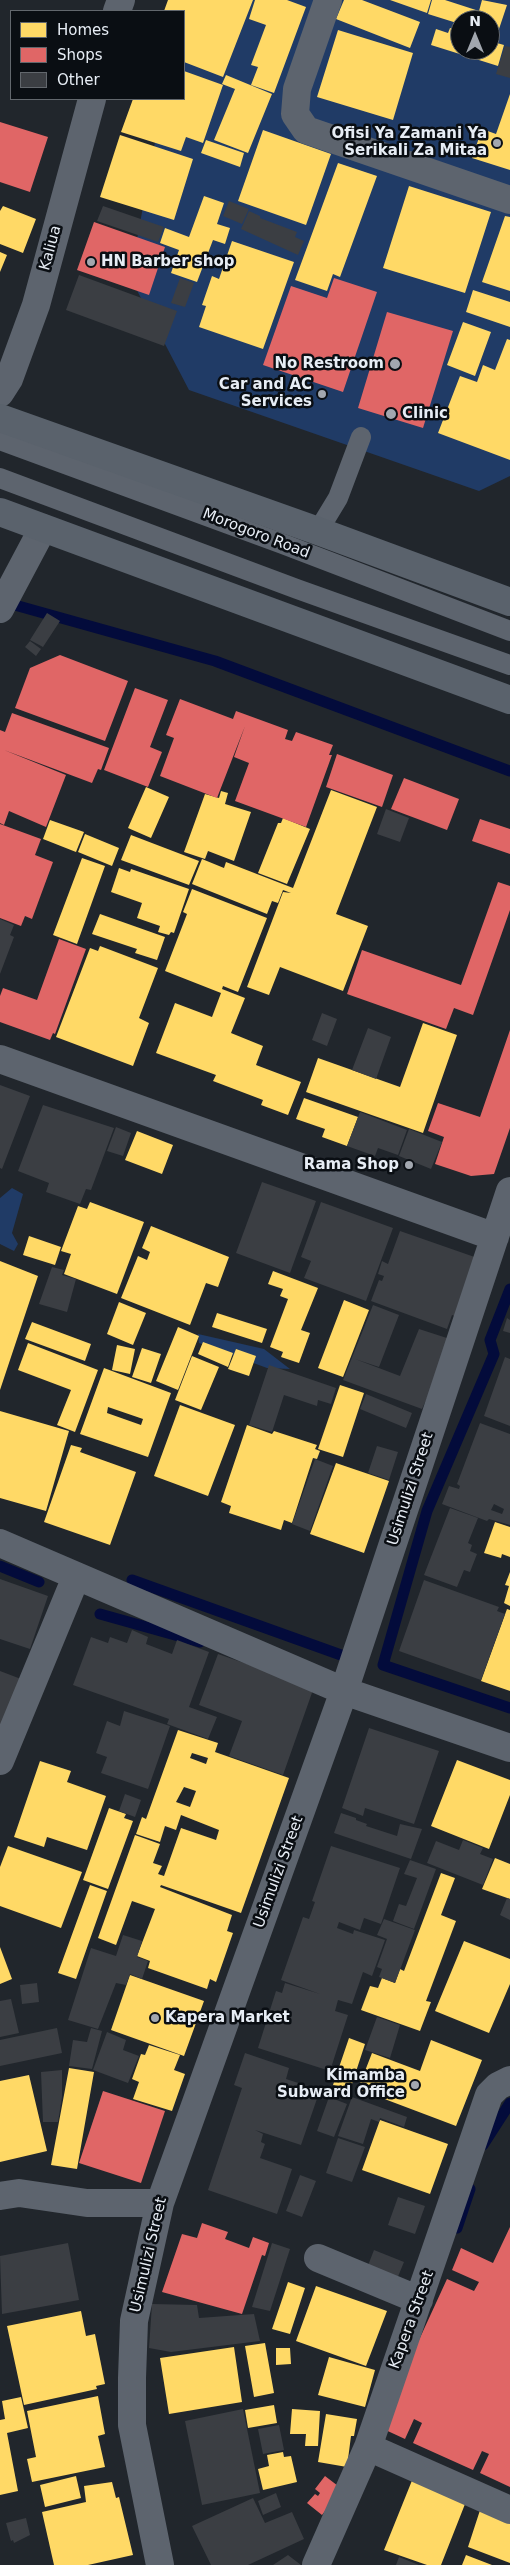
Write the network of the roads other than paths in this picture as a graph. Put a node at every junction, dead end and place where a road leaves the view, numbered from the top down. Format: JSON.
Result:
{"nodes":[{"id":1,"x":328,"y":0,"type":"edge"},
{"id":2,"x":92,"y":100,"type":"edge"},
{"id":3,"x":510,"y":200,"type":"edge"},
{"id":4,"x":0,"y":393,"type":"edge"},
{"id":5,"x":0,"y":418,"type":"edge"},
{"id":6,"x":361,"y":436,"type":"dead end"},
{"id":7,"x":0,"y":440,"type":"edge"},
{"id":8,"x":0,"y":478,"type":"edge"},
{"id":9,"x":0,"y":512,"type":"edge"},
{"id":10,"x":42,"y":528,"type":"junction"},
{"id":11,"x":318,"y":531,"type":"junction"},
{"id":12,"x":510,"y":602,"type":"edge"},
{"id":13,"x":0,"y":609,"type":"edge"},
{"id":14,"x":510,"y":631,"type":"edge"},
{"id":15,"x":510,"y":665,"type":"edge"},
{"id":16,"x":510,"y":700,"type":"edge"},
{"id":17,"x":0,"y":1059,"type":"edge"},
{"id":18,"x":510,"y":1191,"type":"edge"},
{"id":19,"x":495,"y":1237,"type":"junction"},
{"id":20,"x":0,"y":1543,"type":"edge"},
{"id":21,"x":76,"y":1577,"type":"junction"},
{"id":22,"x":344,"y":1691,"type":"junction"},
{"id":23,"x":510,"y":1748,"type":"edge"},
{"id":24,"x":0,"y":1761,"type":"edge"},
{"id":25,"x":510,"y":2080,"type":"edge"},
{"id":26,"x":0,"y":2196,"type":"edge"},
{"id":27,"x":160,"y":2203,"type":"junction"},
{"id":28,"x":318,"y":2258,"type":"dead end"},
{"id":29,"x":419,"y":2300,"type":"junction"},
{"id":30,"x":368,"y":2447,"type":"junction"},
{"id":31,"x":510,"y":2510,"type":"edge"},
{"id":32,"x":160,"y":2565,"type":"edge"},
{"id":33,"x":316,"y":2565,"type":"edge"}],
"edges":[{"from":1,"to":3,"type":"street"},
{"from":2,"to":4,"type":"street","name":"Kaliua"},
{"from":5,"to":11,"type":"highway","name":"Morogoro Road"},
{"from":6,"to":11,"type":"lane"},
{"from":7,"to":14,"type":"lane","name":"Morogoro Road"},
{"from":8,"to":15,"type":"lane"},
{"from":9,"to":10,"type":"highway"},
{"from":10,"to":13,"type":"street"},
{"from":10,"to":16,"type":"highway"},
{"from":11,"to":12,"type":"highway","name":"Morogoro Road"},
{"from":17,"to":19,"type":"street"},
{"from":18,"to":19,"type":"street","name":"Usimulizi Street"},
{"from":19,"to":22,"type":"street","name":"Usimulizi Street"},
{"from":20,"to":21,"type":"street"},
{"from":21,"to":22,"type":"street"},
{"from":21,"to":24,"type":"street"},
{"from":22,"to":23,"type":"street"},
{"from":22,"to":27,"type":"street","name":"Usimulizi Street"},
{"from":25,"to":29,"type":"street","name":"Kapera Street"},
{"from":26,"to":27,"type":"street"},
{"from":27,"to":32,"type":"street","name":"Usimulizi Street"},
{"from":28,"to":29,"type":"street"},
{"from":29,"to":30,"type":"street","name":"Kapera Street"},
{"from":30,"to":31,"type":"street"},
{"from":30,"to":33,"type":"street","name":"Kapera Street"}]}
